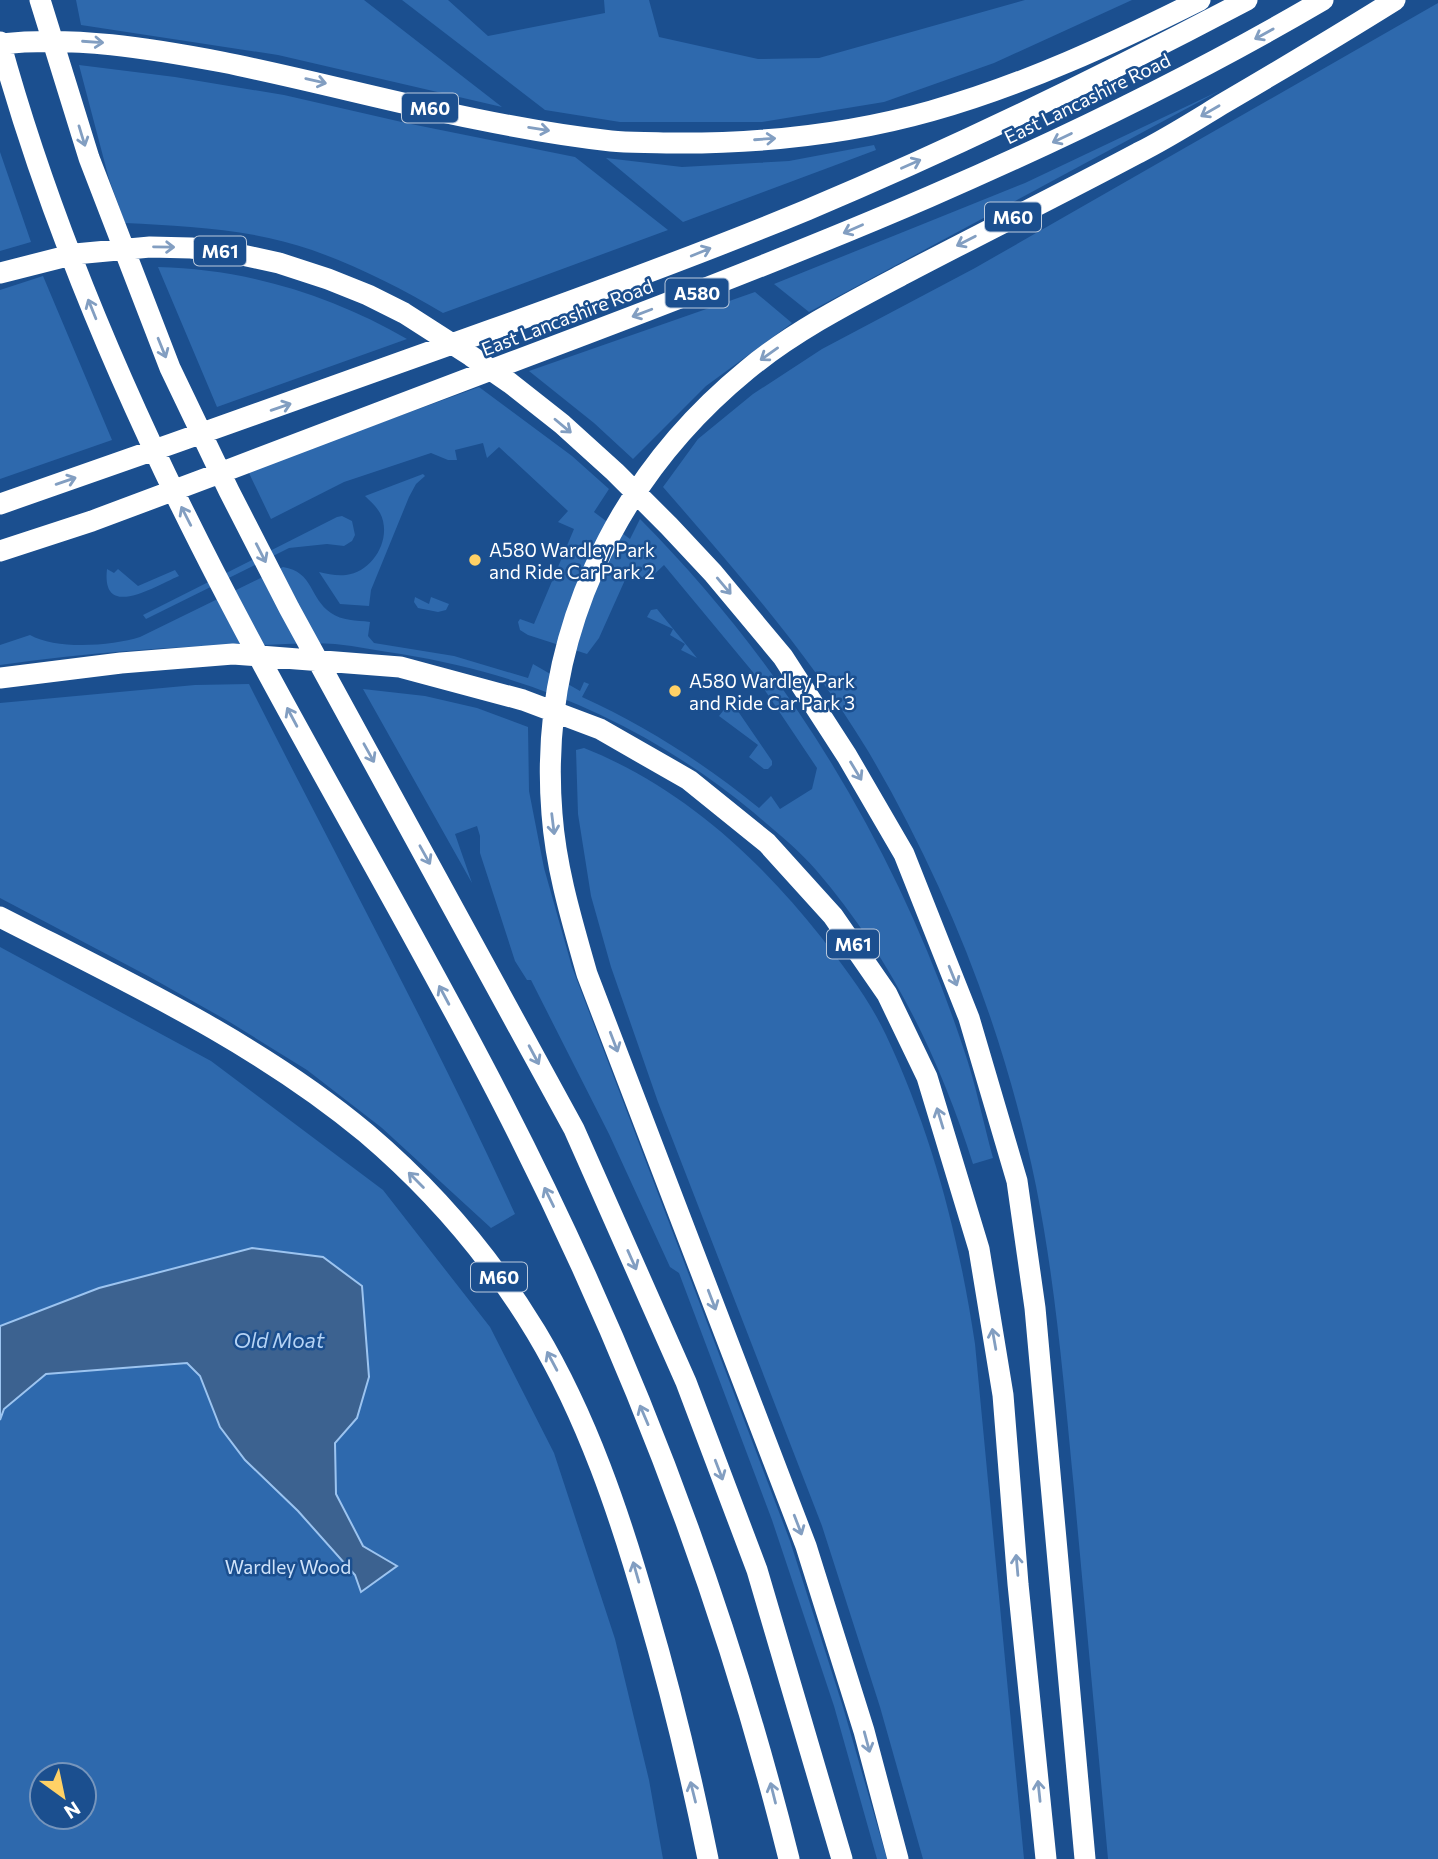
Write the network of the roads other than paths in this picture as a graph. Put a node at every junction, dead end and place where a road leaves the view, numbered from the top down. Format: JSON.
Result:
{"nodes":[{"id":1,"x":40,"y":0,"type":"edge"},
{"id":2,"x":1200,"y":0,"type":"edge"},
{"id":3,"x":1247,"y":0,"type":"edge"},
{"id":4,"x":1323,"y":0,"type":"edge"},
{"id":5,"x":1395,"y":0,"type":"edge"},
{"id":6,"x":0,"y":43,"type":"edge"},
{"id":7,"x":0,"y":273,"type":"edge"},
{"id":8,"x":0,"y":504,"type":"edge"},
{"id":9,"x":0,"y":551,"type":"edge"},
{"id":10,"x":0,"y":678,"type":"edge"},
{"id":11,"x":0,"y":917,"type":"edge"},
{"id":12,"x":708,"y":1859,"type":"edge"},
{"id":13,"x":789,"y":1859,"type":"edge"},
{"id":14,"x":842,"y":1859,"type":"edge"},
{"id":15,"x":898,"y":1859,"type":"edge"},
{"id":16,"x":1046,"y":1859,"type":"edge"},
{"id":17,"x":1085,"y":1859,"type":"edge"}],
"edges":[{"from":1,"to":14,"type":"highway","one_way":true},
{"from":6,"to":2,"type":"highway","number":"M60","one_way":true},
{"from":8,"to":3,"type":"highway","name":"East Lancashire Road","number":"A580","one_way":true},
{"from":4,"to":9,"type":"highway","name":"East Lancashire Road","number":"A580","one_way":true},
{"from":5,"to":15,"type":"highway","number":"M60","one_way":true},
{"from":13,"to":6,"type":"highway","number":"M60","one_way":true},
{"from":7,"to":17,"type":"highway","number":"M61","one_way":true},
{"from":16,"to":10,"type":"highway","number":"M61","one_way":true},
{"from":12,"to":11,"type":"highway","number":"M60","one_way":true}]}
